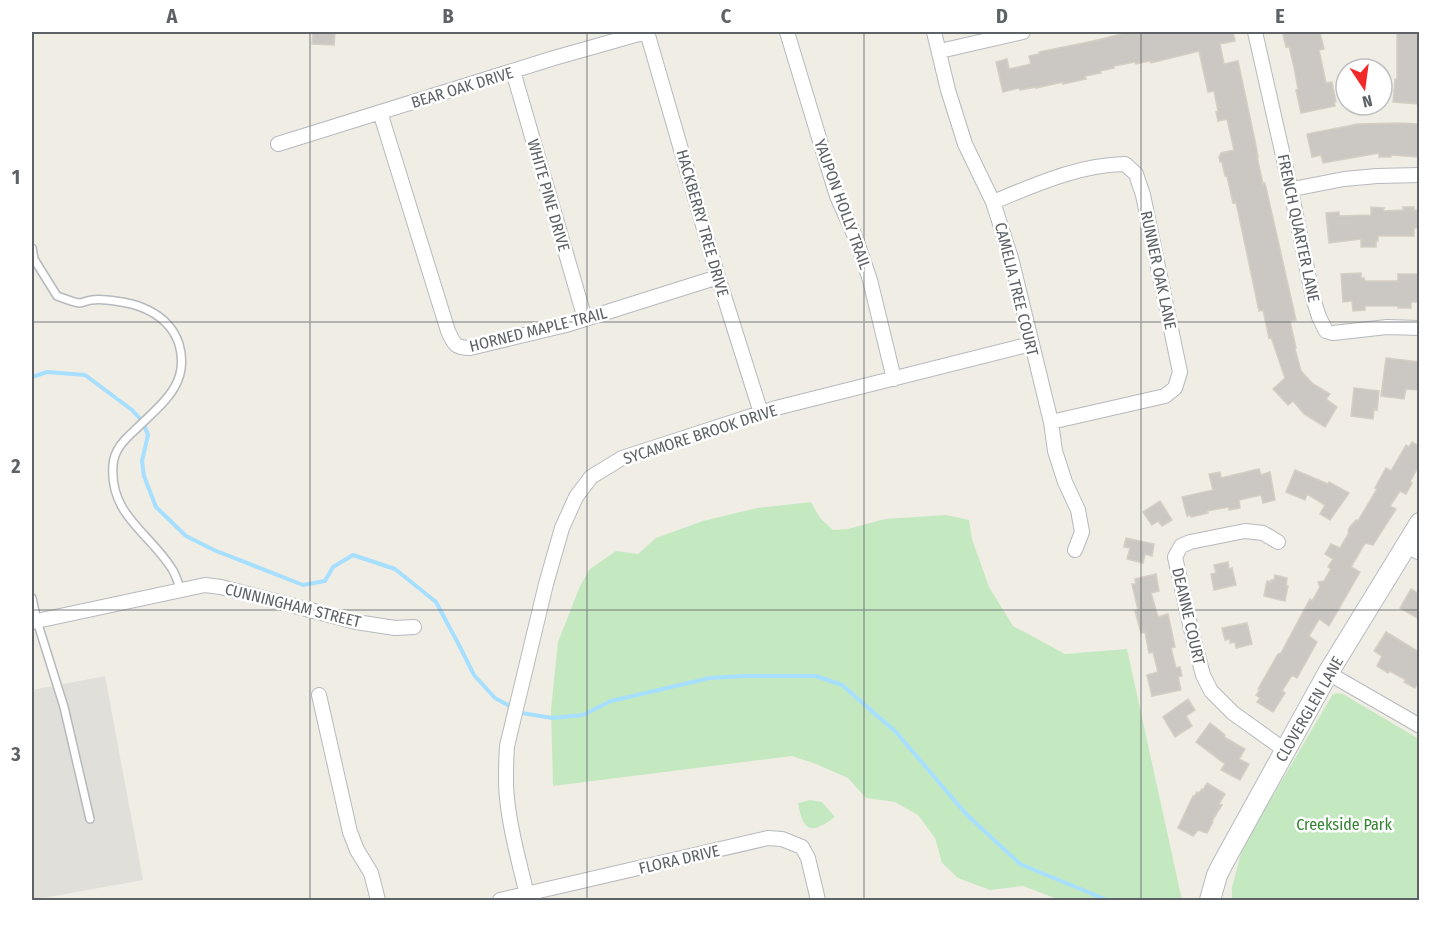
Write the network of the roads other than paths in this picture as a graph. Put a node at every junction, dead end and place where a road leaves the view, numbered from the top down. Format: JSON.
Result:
{"nodes":[{"id":1,"x":647,"y":32,"type":"edge"},
{"id":2,"x":788,"y":32,"type":"edge"},
{"id":3,"x":934,"y":32,"type":"edge"},
{"id":4,"x":1023,"y":32,"type":"edge"},
{"id":5,"x":1255,"y":32,"type":"edge"},
{"id":6,"x":940,"y":51,"type":"junction"},
{"id":7,"x":513,"y":71,"type":"junction"},
{"id":8,"x":380,"y":112,"type":"junction"},
{"id":9,"x":278,"y":144,"type":"dead end"},
{"id":10,"x":1419,"y":175,"type":"edge"},
{"id":11,"x":1291,"y":191,"type":"junction"},
{"id":12,"x":993,"y":202,"type":"junction"},
{"id":13,"x":32,"y":248,"type":"edge"},
{"id":14,"x":718,"y":277,"type":"junction"},
{"id":15,"x":585,"y":319,"type":"junction"},
{"id":16,"x":1419,"y":328,"type":"edge"},
{"id":17,"x":1031,"y":344,"type":"junction"},
{"id":18,"x":894,"y":379,"type":"junction"},
{"id":19,"x":761,"y":413,"type":"junction"},
{"id":20,"x":1051,"y":422,"type":"junction"},
{"id":21,"x":1419,"y":524,"type":"edge"},
{"id":22,"x":1278,"y":542,"type":"dead end"},
{"id":23,"x":1413,"y":549,"type":"edge"},
{"id":24,"x":1075,"y":550,"type":"dead end"},
{"id":25,"x":181,"y":590,"type":"junction"},
{"id":26,"x":32,"y":598,"type":"edge"},
{"id":27,"x":34,"y":622,"type":"edge"},
{"id":28,"x":414,"y":627,"type":"dead end"},
{"id":29,"x":1328,"y":673,"type":"junction"},
{"id":30,"x":319,"y":695,"type":"dead end"},
{"id":31,"x":1419,"y":726,"type":"edge"},
{"id":32,"x":1286,"y":751,"type":"junction"},
{"id":33,"x":90,"y":819,"type":"dead end"},
{"id":34,"x":528,"y":897,"type":"edge"},
{"id":35,"x":378,"y":900,"type":"edge"},
{"id":36,"x":500,"y":900,"type":"edge"},
{"id":37,"x":818,"y":900,"type":"edge"},
{"id":38,"x":1210,"y":900,"type":"edge"}],
"edges":[{"from":1,"to":7,"type":"street","name":"BEAR OAK DRIVE"},
{"from":1,"to":14,"type":"street","name":"HACKBERRY TREE DRIVE"},
{"from":2,"to":18,"type":"street","name":"YAUPON HOLLY TRAIL"},
{"from":3,"to":6,"type":"street","name":"CAMELIA TREE COURT"},
{"from":4,"to":6,"type":"street"},
{"from":5,"to":11,"type":"street","name":"FRENCH QUARTER LANE"},
{"from":6,"to":12,"type":"street","name":"CAMELIA TREE COURT"},
{"from":7,"to":8,"type":"street","name":"BEAR OAK DRIVE"},
{"from":7,"to":15,"type":"street","name":"WHITE PINE DRIVE"},
{"from":8,"to":9,"type":"street","name":"BEAR OAK DRIVE"},
{"from":8,"to":15,"type":"street","name":"HORNED MAPLE TRAIL"},
{"from":10,"to":11,"type":"street"},
{"from":11,"to":16,"type":"street","name":"FRENCH QUARTER LANE"},
{"from":12,"to":17,"type":"street","name":"CAMELIA TREE COURT"},
{"from":12,"to":20,"type":"street","name":"RUNNER OAK LANE"},
{"from":13,"to":25,"type":"lane"},
{"from":14,"to":15,"type":"street","name":"HORNED MAPLE TRAIL"},
{"from":14,"to":19,"type":"street","name":"HACKBERRY TREE DRIVE"},
{"from":17,"to":18,"type":"street","name":"SYCAMORE BROOK DRIVE"},
{"from":17,"to":20,"type":"street","name":"CAMELIA TREE COURT"},
{"from":18,"to":19,"type":"street","name":"SYCAMORE BROOK DRIVE"},
{"from":19,"to":34,"type":"street","name":"SYCAMORE BROOK DRIVE"},
{"from":20,"to":24,"type":"street","name":"CAMELIA TREE COURT"},
{"from":21,"to":23,"type":"street","name":"CLOVERGLEN LANE"},
{"from":22,"to":32,"type":"street","name":"DEANNE COURT"},
{"from":23,"to":29,"type":"street","name":"CLOVERGLEN LANE"},
{"from":25,"to":27,"type":"street","name":"CUNNINGHAM STREET"},
{"from":25,"to":28,"type":"street","name":"CUNNINGHAM STREET"},
{"from":26,"to":27,"type":"lane"},
{"from":27,"to":33,"type":"lane"},
{"from":29,"to":31,"type":"street"},
{"from":29,"to":32,"type":"street","name":"CLOVERGLEN LANE"},
{"from":30,"to":35,"type":"street"},
{"from":32,"to":38,"type":"street","name":"CLOVERGLEN LANE"},
{"from":34,"to":36,"type":"street","name":"FLORA DRIVE"},
{"from":34,"to":37,"type":"street","name":"FLORA DRIVE"}]}
